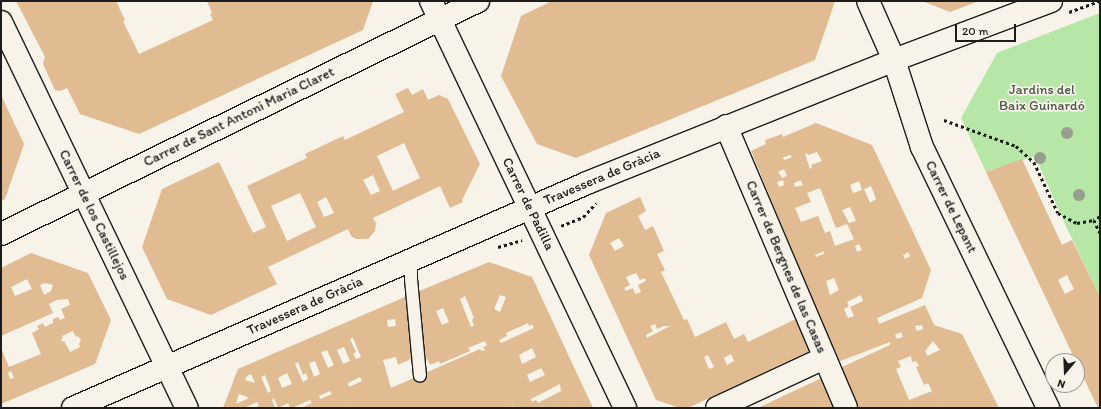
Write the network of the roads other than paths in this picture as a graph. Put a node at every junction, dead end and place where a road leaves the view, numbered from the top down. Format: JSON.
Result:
{"nodes":[{"id":1,"x":478,"y":1,"type":"edge"},
{"id":2,"x":868,"y":1,"type":"edge"},
{"id":3,"x":1051,"y":1,"type":"edge"},
{"id":4,"x":435,"y":10,"type":"edge"},
{"id":5,"x":1,"y":22,"type":"edge"},
{"id":6,"x":894,"y":60,"type":"junction"},
{"id":7,"x":726,"y":126,"type":"junction"},
{"id":8,"x":83,"y":193,"type":"junction"},
{"id":9,"x":530,"y":208,"type":"junction"},
{"id":10,"x":1,"y":234,"type":"edge"},
{"id":11,"x":411,"y":259,"type":"junction"},
{"id":12,"x":824,"y":358,"type":"junction"},
{"id":13,"x":167,"y":367,"type":"junction"},
{"id":14,"x":420,"y":376,"type":"dead end"},
{"id":15,"x":72,"y":408,"type":"edge"},
{"id":16,"x":187,"y":408,"type":"edge"},
{"id":17,"x":625,"y":408,"type":"edge"},
{"id":18,"x":717,"y":408,"type":"edge"},
{"id":19,"x":846,"y":408,"type":"edge"},
{"id":20,"x":1048,"y":408,"type":"edge"}],
"edges":[{"from":1,"to":4,"type":"street","name":"Carrer de Sant Antoni Maria Claret"},
{"from":2,"to":6,"type":"street","name":"Carrer de Lepant"},
{"from":3,"to":6,"type":"street","name":"Travessera de Gràcia"},
{"from":4,"to":8,"type":"street","name":"Carrer de Sant Antoni Maria Claret"},
{"from":4,"to":9,"type":"street","name":"Carrer de Padilla"},
{"from":5,"to":8,"type":"street","name":"Carrer de los Castillejos"},
{"from":6,"to":7,"type":"street","name":"Travessera de Gràcia"},
{"from":6,"to":20,"type":"street","name":"Carrer de Lepant"},
{"from":7,"to":9,"type":"street","name":"Travessera de Gràcia"},
{"from":7,"to":12,"type":"street","name":"Carrer de Bergnes de las Casas"},
{"from":8,"to":10,"type":"street","name":"Carrer de Sant Antoni Maria Claret"},
{"from":8,"to":13,"type":"street","name":"Carrer de los Castillejos"},
{"from":9,"to":11,"type":"street","name":"Travessera de Gràcia"},
{"from":9,"to":17,"type":"street","name":"Carrer de Padilla"},
{"from":11,"to":13,"type":"street","name":"Travessera de Gràcia"},
{"from":11,"to":14,"type":"lane"},
{"from":12,"to":18,"type":"street"},
{"from":12,"to":19,"type":"street","name":"Carrer de Bergnes de las Casas"},
{"from":13,"to":15,"type":"street","name":"Travessera de Gràcia"},
{"from":13,"to":16,"type":"street","name":"Carrer de los Castillejos"}]}
